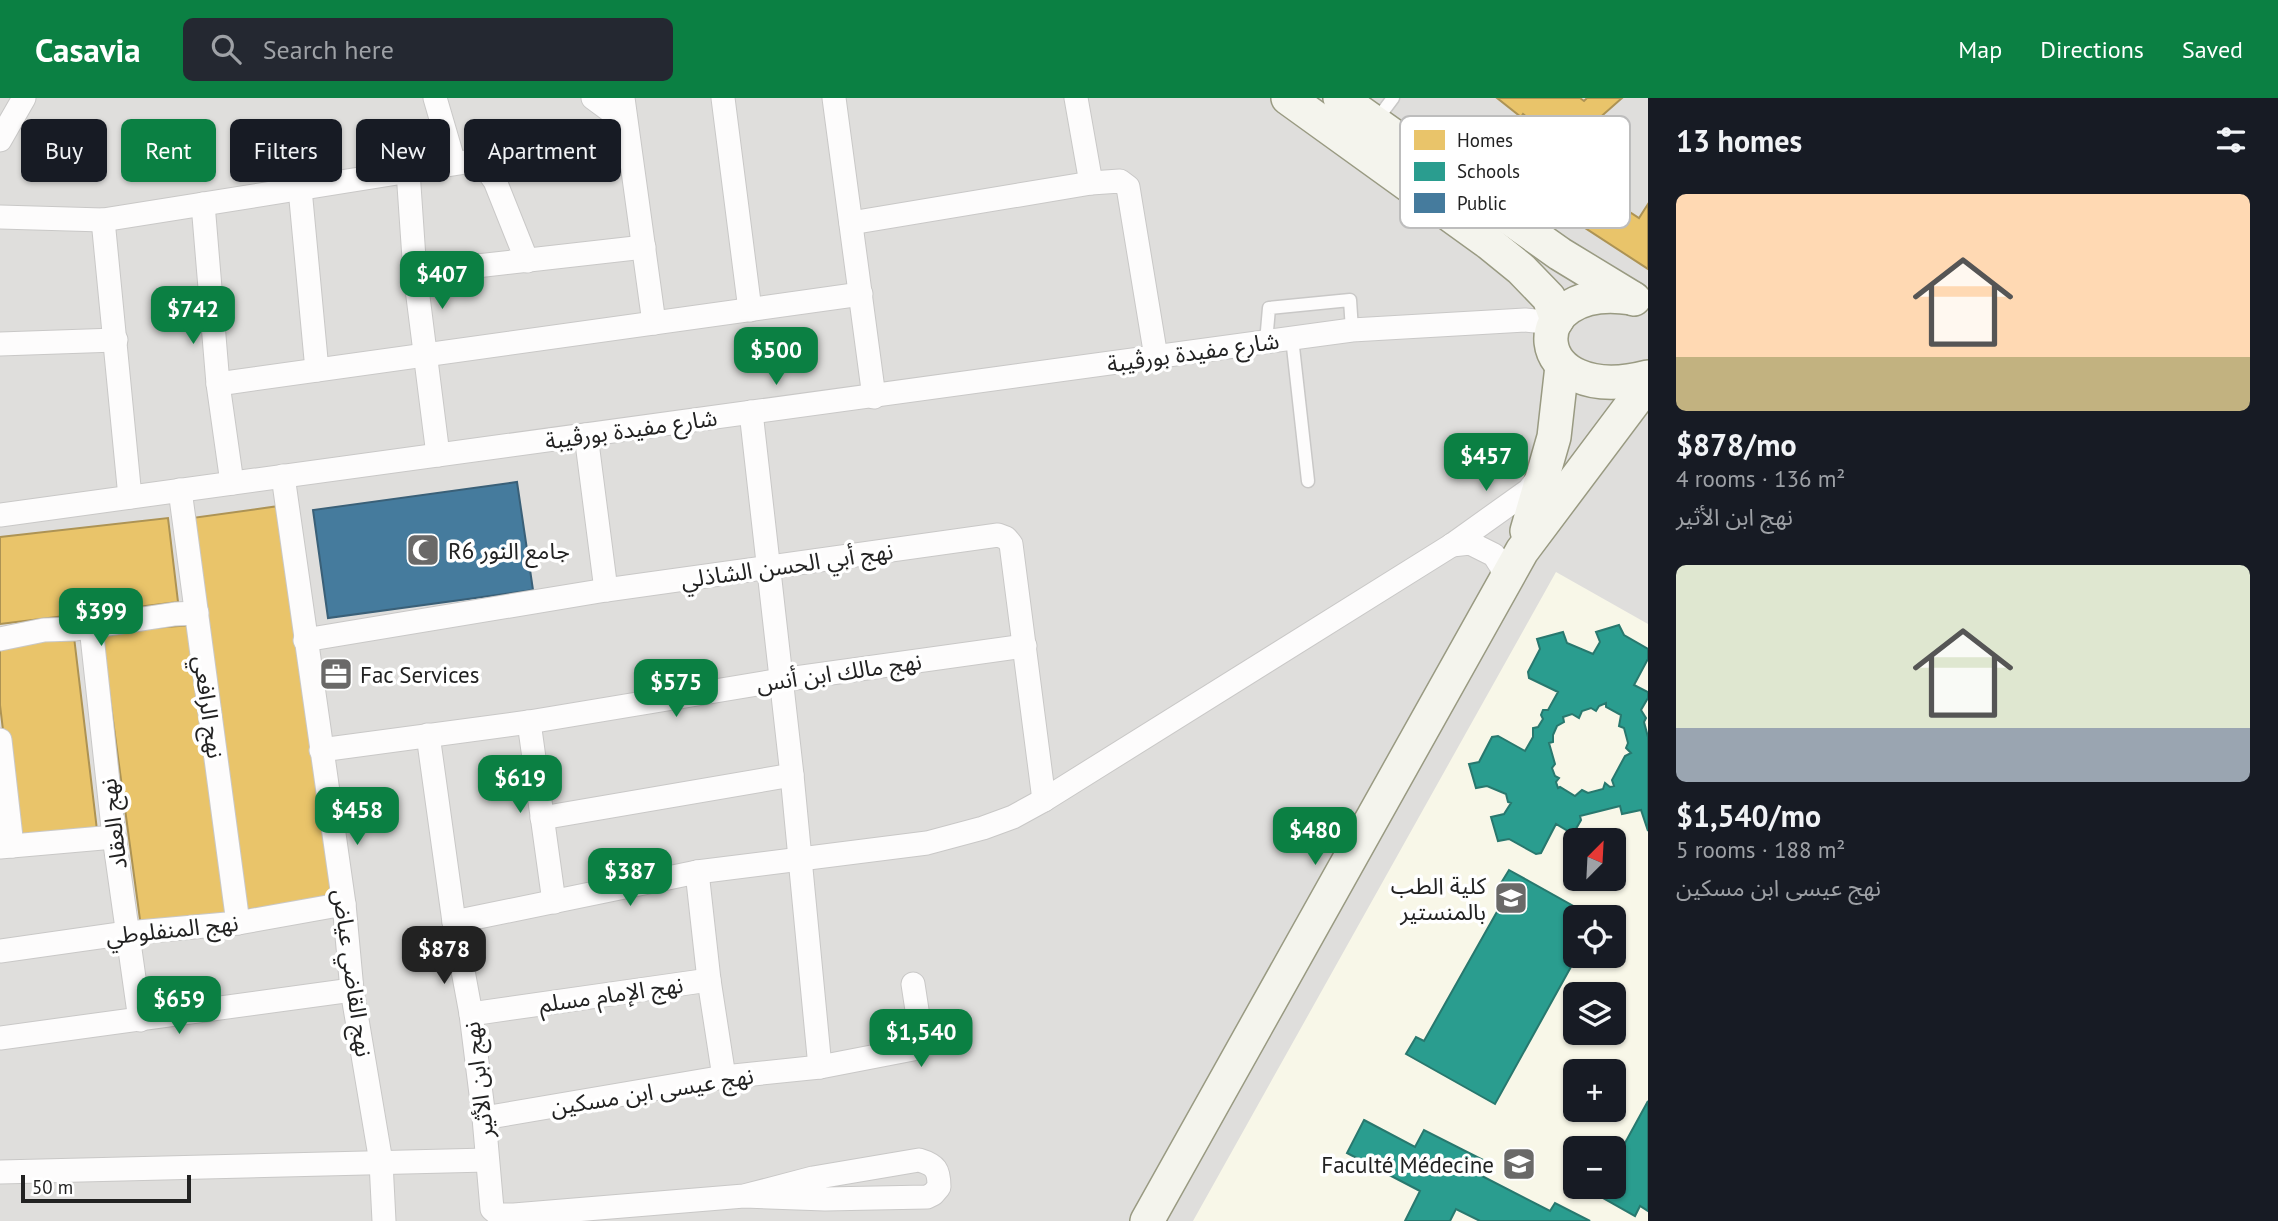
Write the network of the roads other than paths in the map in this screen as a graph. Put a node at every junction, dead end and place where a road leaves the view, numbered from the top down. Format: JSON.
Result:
{"nodes":[{"id":1,"x":24,"y":98,"type":"edge"},
{"id":2,"x":435,"y":98,"type":"edge"},
{"id":3,"x":593,"y":98,"type":"edge"},
{"id":4,"x":723,"y":98,"type":"edge"},
{"id":5,"x":834,"y":98,"type":"edge"},
{"id":6,"x":1076,"y":98,"type":"edge"},
{"id":7,"x":1287,"y":98,"type":"edge"},
{"id":8,"x":1340,"y":98,"type":"edge"},
{"id":9,"x":624,"y":104,"type":"edge"},
{"id":10,"x":1384,"y":110,"type":"edge"},
{"id":11,"x":1400,"y":123,"type":"edge"},
{"id":12,"x":0,"y":140,"type":"edge"},
{"id":13,"x":454,"y":163,"type":"junction"},
{"id":14,"x":450,"y":164,"type":"edge"},
{"id":15,"x":1400,"y":179,"type":"edge"},
{"id":16,"x":356,"y":180,"type":"edge"},
{"id":17,"x":409,"y":182,"type":"edge"},
{"id":18,"x":1091,"y":183,"type":"junction"},
{"id":19,"x":300,"y":189,"type":"junction"},
{"id":20,"x":203,"y":204,"type":"junction"},
{"id":21,"x":0,"y":217,"type":"edge"},
{"id":22,"x":103,"y":220,"type":"junction"},
{"id":23,"x":851,"y":223,"type":"junction"},
{"id":24,"x":1468,"y":228,"type":"edge"},
{"id":25,"x":1528,"y":228,"type":"edge"},
{"id":26,"x":644,"y":247,"type":"junction"},
{"id":27,"x":527,"y":261,"type":"junction"},
{"id":28,"x":415,"y":273,"type":"junction"},
{"id":29,"x":861,"y":294,"type":"junction"},
{"id":30,"x":1644,"y":301,"type":"edge"},
{"id":31,"x":750,"y":310,"type":"junction"},
{"id":32,"x":1556,"y":321,"type":"junction"},
{"id":33,"x":654,"y":323,"type":"junction"},
{"id":34,"x":1352,"y":330,"type":"junction"},
{"id":35,"x":1292,"y":338,"type":"junction"},
{"id":36,"x":116,"y":340,"type":"junction"},
{"id":37,"x":1266,"y":342,"type":"junction"},
{"id":38,"x":0,"y":344,"type":"edge"},
{"id":39,"x":426,"y":355,"type":"junction"},
{"id":40,"x":1156,"y":357,"type":"junction"},
{"id":41,"x":1562,"y":366,"type":"junction"},
{"id":42,"x":317,"y":370,"type":"junction"},
{"id":43,"x":1648,"y":377,"type":"edge"},
{"id":44,"x":1648,"y":383,"type":"edge"},
{"id":45,"x":218,"y":384,"type":"junction"},
{"id":46,"x":874,"y":397,"type":"junction"},
{"id":47,"x":751,"y":412,"type":"junction"},
{"id":48,"x":586,"y":435,"type":"junction"},
{"id":49,"x":438,"y":455,"type":"junction"},
{"id":50,"x":1546,"y":467,"type":"junction"},
{"id":51,"x":283,"y":476,"type":"junction"},
{"id":52,"x":1308,"y":481,"type":"dead end"},
{"id":53,"x":232,"y":484,"type":"junction"},
{"id":54,"x":180,"y":491,"type":"junction"},
{"id":55,"x":130,"y":497,"type":"junction"},
{"id":56,"x":0,"y":515,"type":"edge"},
{"id":57,"x":1452,"y":545,"type":"junction"},
{"id":58,"x":1522,"y":551,"type":"junction"},
{"id":59,"x":769,"y":567,"type":"junction"},
{"id":60,"x":1505,"y":582,"type":"junction"},
{"id":61,"x":606,"y":590,"type":"junction"},
{"id":62,"x":197,"y":613,"type":"junction"},
{"id":63,"x":91,"y":627,"type":"junction"},
{"id":64,"x":0,"y":639,"type":"edge"},
{"id":65,"x":305,"y":640,"type":"junction"},
{"id":66,"x":1025,"y":646,"type":"junction"},
{"id":67,"x":781,"y":680,"type":"junction"},
{"id":68,"x":529,"y":722,"type":"junction"},
{"id":69,"x":428,"y":736,"type":"junction"},
{"id":70,"x":0,"y":740,"type":"edge"},
{"id":71,"x":321,"y":750,"type":"junction"},
{"id":72,"x":792,"y":775,"type":"junction"},
{"id":73,"x":1044,"y":800,"type":"junction"},
{"id":74,"x":542,"y":818,"type":"junction"},
{"id":75,"x":114,"y":836,"type":"junction"},
{"id":76,"x":6,"y":846,"type":"edge"},
{"id":77,"x":800,"y":858,"type":"junction"},
{"id":78,"x":697,"y":872,"type":"junction"},
{"id":79,"x":554,"y":902,"type":"junction"},
{"id":80,"x":344,"y":904,"type":"junction"},
{"id":81,"x":454,"y":922,"type":"junction"},
{"id":82,"x":238,"y":923,"type":"junction"},
{"id":83,"x":127,"y":933,"type":"junction"},
{"id":84,"x":0,"y":951,"type":"edge"},
{"id":85,"x":709,"y":980,"type":"junction"},
{"id":86,"x":913,"y":984,"type":"dead end"},
{"id":87,"x":352,"y":990,"type":"junction"},
{"id":88,"x":471,"y":1014,"type":"junction"},
{"id":89,"x":140,"y":1020,"type":"junction"},
{"id":90,"x":0,"y":1038,"type":"edge"},
{"id":91,"x":820,"y":1067,"type":"junction"},
{"id":92,"x":724,"y":1077,"type":"junction"},
{"id":93,"x":484,"y":1118,"type":"junction"},
{"id":94,"x":487,"y":1160,"type":"junction"},
{"id":95,"x":382,"y":1162,"type":"junction"},
{"id":96,"x":0,"y":1172,"type":"edge"},
{"id":97,"x":744,"y":1196,"type":"junction"},
{"id":98,"x":1152,"y":1217,"type":"edge"},
{"id":99,"x":384,"y":1221,"type":"edge"}],
"edges":[{"from":1,"to":12,"type":"street"},
{"from":2,"to":13,"type":"street"},
{"from":3,"to":9,"type":"street"},
{"from":4,"to":31,"type":"street"},
{"from":5,"to":23,"type":"street"},
{"from":6,"to":18,"type":"street"},
{"from":7,"to":15,"type":"main road"},
{"from":8,"to":10,"type":"main road"},
{"from":9,"to":26,"type":"street"},
{"from":10,"to":11,"type":"main road"},
{"from":13,"to":14,"type":"street"},
{"from":13,"to":27,"type":"street"},
{"from":16,"to":19,"type":"street"},
{"from":17,"to":28,"type":"street"},
{"from":18,"to":23,"type":"street"},
{"from":18,"to":40,"type":"street"},
{"from":19,"to":20,"type":"street"},
{"from":19,"to":42,"type":"street"},
{"from":20,"to":22,"type":"street"},
{"from":20,"to":45,"type":"street"},
{"from":21,"to":22,"type":"street"},
{"from":22,"to":36,"type":"street"},
{"from":23,"to":29,"type":"street"},
{"from":24,"to":32,"type":"main road"},
{"from":25,"to":30,"type":"main road"},
{"from":26,"to":27,"type":"street"},
{"from":26,"to":33,"type":"street"},
{"from":27,"to":28,"type":"street"},
{"from":28,"to":39,"type":"street"},
{"from":29,"to":31,"type":"street"},
{"from":29,"to":46,"type":"street"},
{"from":30,"to":32,"type":"main road"},
{"from":31,"to":33,"type":"street"},
{"from":32,"to":34,"type":"street","name":"شارع مفيدة بورڨيبة"},
{"from":32,"to":41,"type":"main road"},
{"from":33,"to":39,"type":"street"},
{"from":34,"to":35,"type":"street","name":"شارع مفيدة بورڨيبة"},
{"from":34,"to":37,"type":"lane"},
{"from":35,"to":37,"type":"street","name":"شارع مفيدة بورڨيبة"},
{"from":35,"to":52,"type":"lane"},
{"from":36,"to":38,"type":"street"},
{"from":36,"to":55,"type":"street"},
{"from":37,"to":40,"type":"street","name":"شارع مفيدة بورڨيبة"},
{"from":39,"to":42,"type":"street"},
{"from":39,"to":49,"type":"street"},
{"from":40,"to":46,"type":"street","name":"شارع مفيدة بورڨيبة"},
{"from":41,"to":43,"type":"main road"},
{"from":41,"to":50,"type":"main road"},
{"from":42,"to":45,"type":"street"},
{"from":44,"to":58,"type":"main road"},
{"from":45,"to":53,"type":"street"},
{"from":46,"to":47,"type":"street","name":"شارع مفيدة بورڨيبة"},
{"from":47,"to":48,"type":"street","name":"شارع مفيدة بورڨيبة"},
{"from":47,"to":59,"type":"street"},
{"from":48,"to":49,"type":"street","name":"شارع مفيدة بورڨيبة"},
{"from":48,"to":61,"type":"street"},
{"from":49,"to":51,"type":"street","name":"شارع مفيدة بورڨيبة"},
{"from":50,"to":57,"type":"street"},
{"from":50,"to":58,"type":"main road"},
{"from":51,"to":53,"type":"street","name":"شارع مفيدة بورڨيبة"},
{"from":51,"to":65,"type":"street","name":"نهج القاضي عياض"},
{"from":53,"to":54,"type":"street","name":"شارع مفيدة بورڨيبة"},
{"from":54,"to":55,"type":"street","name":"شارع مفيدة بورڨيبة"},
{"from":54,"to":62,"type":"street","name":"نهج الرافعي"},
{"from":55,"to":56,"type":"street","name":"شارع مفيدة بورڨيبة"},
{"from":57,"to":60,"type":"street"},
{"from":57,"to":73,"type":"street"},
{"from":58,"to":60,"type":"main road"},
{"from":59,"to":61,"type":"street","name":"نهج أبي الحسن الشاذلي"},
{"from":59,"to":66,"type":"street","name":"نهج أبي الحسن الشاذلي"},
{"from":59,"to":67,"type":"street"},
{"from":60,"to":98,"type":"main road"},
{"from":61,"to":65,"type":"street","name":"نهج أبي الحسن الشاذلي"},
{"from":62,"to":63,"type":"street"},
{"from":62,"to":82,"type":"street","name":"نهج الرافعي"},
{"from":63,"to":64,"type":"street"},
{"from":63,"to":75,"type":"street","name":"نهج العقاد"},
{"from":65,"to":71,"type":"street","name":"نهج القاضي عياض"},
{"from":66,"to":67,"type":"street","name":"نهج مالك ابن أنس"},
{"from":66,"to":73,"type":"street","name":"نهج أبي الحسن الشاذلي"},
{"from":67,"to":68,"type":"street","name":"نهج مالك ابن أنس"},
{"from":67,"to":72,"type":"street"},
{"from":68,"to":69,"type":"street","name":"نهج مالك ابن أنس"},
{"from":68,"to":74,"type":"street"},
{"from":69,"to":71,"type":"street","name":"نهج مالك ابن أنس"},
{"from":69,"to":81,"type":"street","name":"نهج ابن الأثير"},
{"from":70,"to":76,"type":"street"},
{"from":71,"to":80,"type":"street","name":"نهج القاضي عياض"},
{"from":72,"to":74,"type":"street"},
{"from":72,"to":77,"type":"street"},
{"from":73,"to":77,"type":"street"},
{"from":74,"to":79,"type":"street"},
{"from":75,"to":76,"type":"street"},
{"from":75,"to":83,"type":"street","name":"نهج العقاد"},
{"from":77,"to":78,"type":"street"},
{"from":77,"to":91,"type":"street"},
{"from":78,"to":79,"type":"street"},
{"from":78,"to":85,"type":"street"},
{"from":79,"to":81,"type":"street"},
{"from":80,"to":82,"type":"street","name":"نهج المنفلوطي"},
{"from":80,"to":87,"type":"street","name":"نهج القاضي عياض"},
{"from":81,"to":88,"type":"street","name":"نهج ابن الأثير"},
{"from":82,"to":83,"type":"street","name":"نهج المنفلوطي"},
{"from":83,"to":84,"type":"street","name":"نهج المنفلوطي"},
{"from":83,"to":89,"type":"street","name":"نهج العقاد"},
{"from":85,"to":88,"type":"street","name":"نهج الإمام مسلم"},
{"from":85,"to":92,"type":"street"},
{"from":86,"to":91,"type":"street","name":"نهج عيسى ابن مسكين"},
{"from":87,"to":89,"type":"street"},
{"from":87,"to":95,"type":"street","name":"نهج القاضي عياض"},
{"from":88,"to":93,"type":"street","name":"نهج ابن الأثير"},
{"from":89,"to":90,"type":"street"},
{"from":91,"to":92,"type":"street","name":"نهج عيسى ابن مسكين"},
{"from":92,"to":93,"type":"street","name":"نهج عيسى ابن مسكين"},
{"from":93,"to":94,"type":"street","name":"نهج ابن الأثير"},
{"from":94,"to":95,"type":"street"},
{"from":94,"to":97,"type":"street","name":"نهج ابن الأثير"},
{"from":95,"to":96,"type":"street"},
{"from":95,"to":99,"type":"street","name":"نهج القاضي عياض"},
{"from":97,"to":97,"type":"street"}]}
